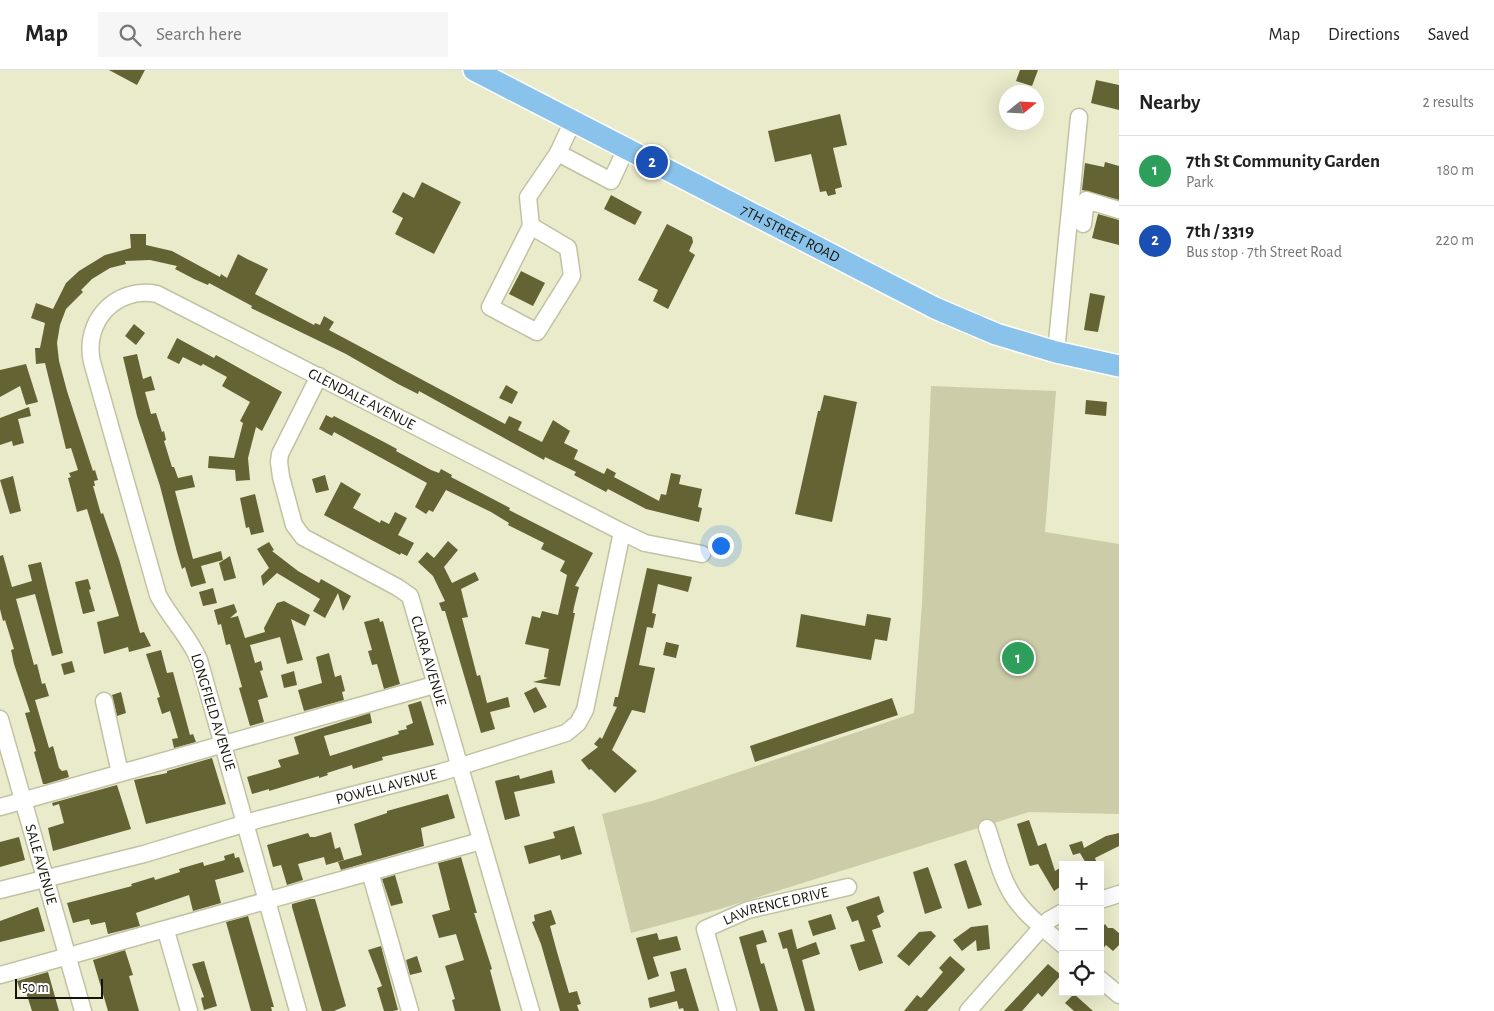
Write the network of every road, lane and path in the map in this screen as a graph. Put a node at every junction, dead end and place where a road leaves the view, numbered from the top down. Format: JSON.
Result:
{"nodes":[{"id":1,"x":474,"y":70,"type":"edge"},
{"id":2,"x":1079,"y":116,"type":"dead end"},
{"id":3,"x":572,"y":121,"type":"junction"},
{"id":4,"x":626,"y":149,"type":"junction"},
{"id":5,"x":558,"y":153,"type":"junction"},
{"id":6,"x":1119,"y":210,"type":"edge"},
{"id":7,"x":1083,"y":224,"type":"dead end"},
{"id":8,"x":531,"y":226,"type":"junction"},
{"id":9,"x":1056,"y":352,"type":"junction"},
{"id":10,"x":1119,"y":366,"type":"edge"},
{"id":11,"x":319,"y":376,"type":"junction"},
{"id":12,"x":100,"y":392,"type":"joint"},
{"id":13,"x":622,"y":532,"type":"junction"},
{"id":14,"x":702,"y":554,"type":"dead end"},
{"id":15,"x":434,"y":685,"type":"junction"},
{"id":16,"x":104,"y":701,"type":"dead end"},
{"id":17,"x":0,"y":719,"type":"edge"},
{"id":18,"x":224,"y":744,"type":"junction"},
{"id":19,"x":458,"y":766,"type":"junction"},
{"id":20,"x":120,"y":773,"type":"junction"},
{"id":21,"x":23,"y":800,"type":"junction"},
{"id":22,"x":0,"y":807,"type":"edge"},
{"id":23,"x":245,"y":824,"type":"junction"},
{"id":24,"x":987,"y":828,"type":"dead end"},
{"id":25,"x":481,"y":841,"type":"junction"},
{"id":26,"x":370,"y":872,"type":"junction"},
{"id":27,"x":45,"y":879,"type":"junction"},
{"id":28,"x":848,"y":887,"type":"dead end"},
{"id":29,"x":0,"y":890,"type":"edge"},
{"id":30,"x":1119,"y":894,"type":"edge"},
{"id":31,"x":1104,"y":899,"type":"edge"},
{"id":32,"x":267,"y":901,"type":"junction"},
{"id":33,"x":1059,"y":914,"type":"edge"},
{"id":34,"x":1042,"y":927,"type":"junction"},
{"id":35,"x":166,"y":931,"type":"junction"},
{"id":36,"x":1059,"y":942,"type":"edge"},
{"id":37,"x":67,"y":956,"type":"junction"},
{"id":38,"x":0,"y":976,"type":"edge"},
{"id":39,"x":1104,"y":982,"type":"edge"},
{"id":40,"x":1119,"y":995,"type":"edge"},
{"id":41,"x":83,"y":1011,"type":"edge"},
{"id":42,"x":189,"y":1011,"type":"edge"},
{"id":43,"x":298,"y":1011,"type":"edge"},
{"id":44,"x":410,"y":1011,"type":"edge"},
{"id":45,"x":531,"y":1011,"type":"edge"},
{"id":46,"x":728,"y":1011,"type":"edge"},
{"id":47,"x":968,"y":1011,"type":"edge"}],
"edges":[{"from":1,"to":3,"type":"main road","name":"7TH STREET ROAD"},
{"from":2,"to":9,"type":"street"},
{"from":3,"to":4,"type":"main road","name":"7TH STREET ROAD"},
{"from":3,"to":5,"type":"street"},
{"from":4,"to":5,"type":"street"},
{"from":4,"to":9,"type":"main road","name":"7TH STREET ROAD"},
{"from":5,"to":8,"type":"street"},
{"from":6,"to":7,"type":"street"},
{"from":8,"to":8,"type":"street"},
{"from":9,"to":10,"type":"main road","name":"7TH STREET ROAD"},
{"from":11,"to":12,"type":"street","name":"GLENDALE AVENUE"},
{"from":11,"to":13,"type":"street","name":"GLENDALE AVENUE"},
{"from":11,"to":15,"type":"street","name":"CLARA AVENUE"},
{"from":12,"to":18,"type":"street","name":"LONGFIELD AVENUE"},
{"from":13,"to":14,"type":"street","name":"GLENDALE AVENUE"},
{"from":13,"to":19,"type":"street","name":"POWELL AVENUE"},
{"from":15,"to":18,"type":"street"},
{"from":15,"to":19,"type":"street","name":"CLARA AVENUE"},
{"from":16,"to":20,"type":"street"},
{"from":17,"to":21,"type":"street","name":"SALE AVENUE"},
{"from":18,"to":20,"type":"street"},
{"from":18,"to":23,"type":"street","name":"LONGFIELD AVENUE"},
{"from":19,"to":23,"type":"street","name":"POWELL AVENUE"},
{"from":19,"to":25,"type":"street","name":"CLARA AVENUE"},
{"from":20,"to":21,"type":"street"},
{"from":21,"to":22,"type":"street"},
{"from":21,"to":27,"type":"street","name":"SALE AVENUE"},
{"from":23,"to":27,"type":"street","name":"POWELL AVENUE"},
{"from":23,"to":32,"type":"street","name":"LONGFIELD AVENUE"},
{"from":24,"to":34,"type":"street"},
{"from":25,"to":26,"type":"street"},
{"from":25,"to":45,"type":"street","name":"CLARA AVENUE"},
{"from":26,"to":32,"type":"street"},
{"from":26,"to":44,"type":"street"},
{"from":27,"to":29,"type":"street","name":"POWELL AVENUE"},
{"from":27,"to":37,"type":"street","name":"SALE AVENUE"},
{"from":28,"to":46,"type":"street","name":"LAWRENCE DRIVE"},
{"from":30,"to":31,"type":"street"},
{"from":32,"to":35,"type":"street"},
{"from":32,"to":43,"type":"street","name":"LONGFIELD AVENUE"},
{"from":33,"to":34,"type":"street"},
{"from":34,"to":36,"type":"street"},
{"from":34,"to":47,"type":"street"},
{"from":35,"to":37,"type":"street"},
{"from":35,"to":42,"type":"street"},
{"from":37,"to":38,"type":"street"},
{"from":37,"to":41,"type":"street","name":"SALE AVENUE"},
{"from":39,"to":40,"type":"street"}]}
